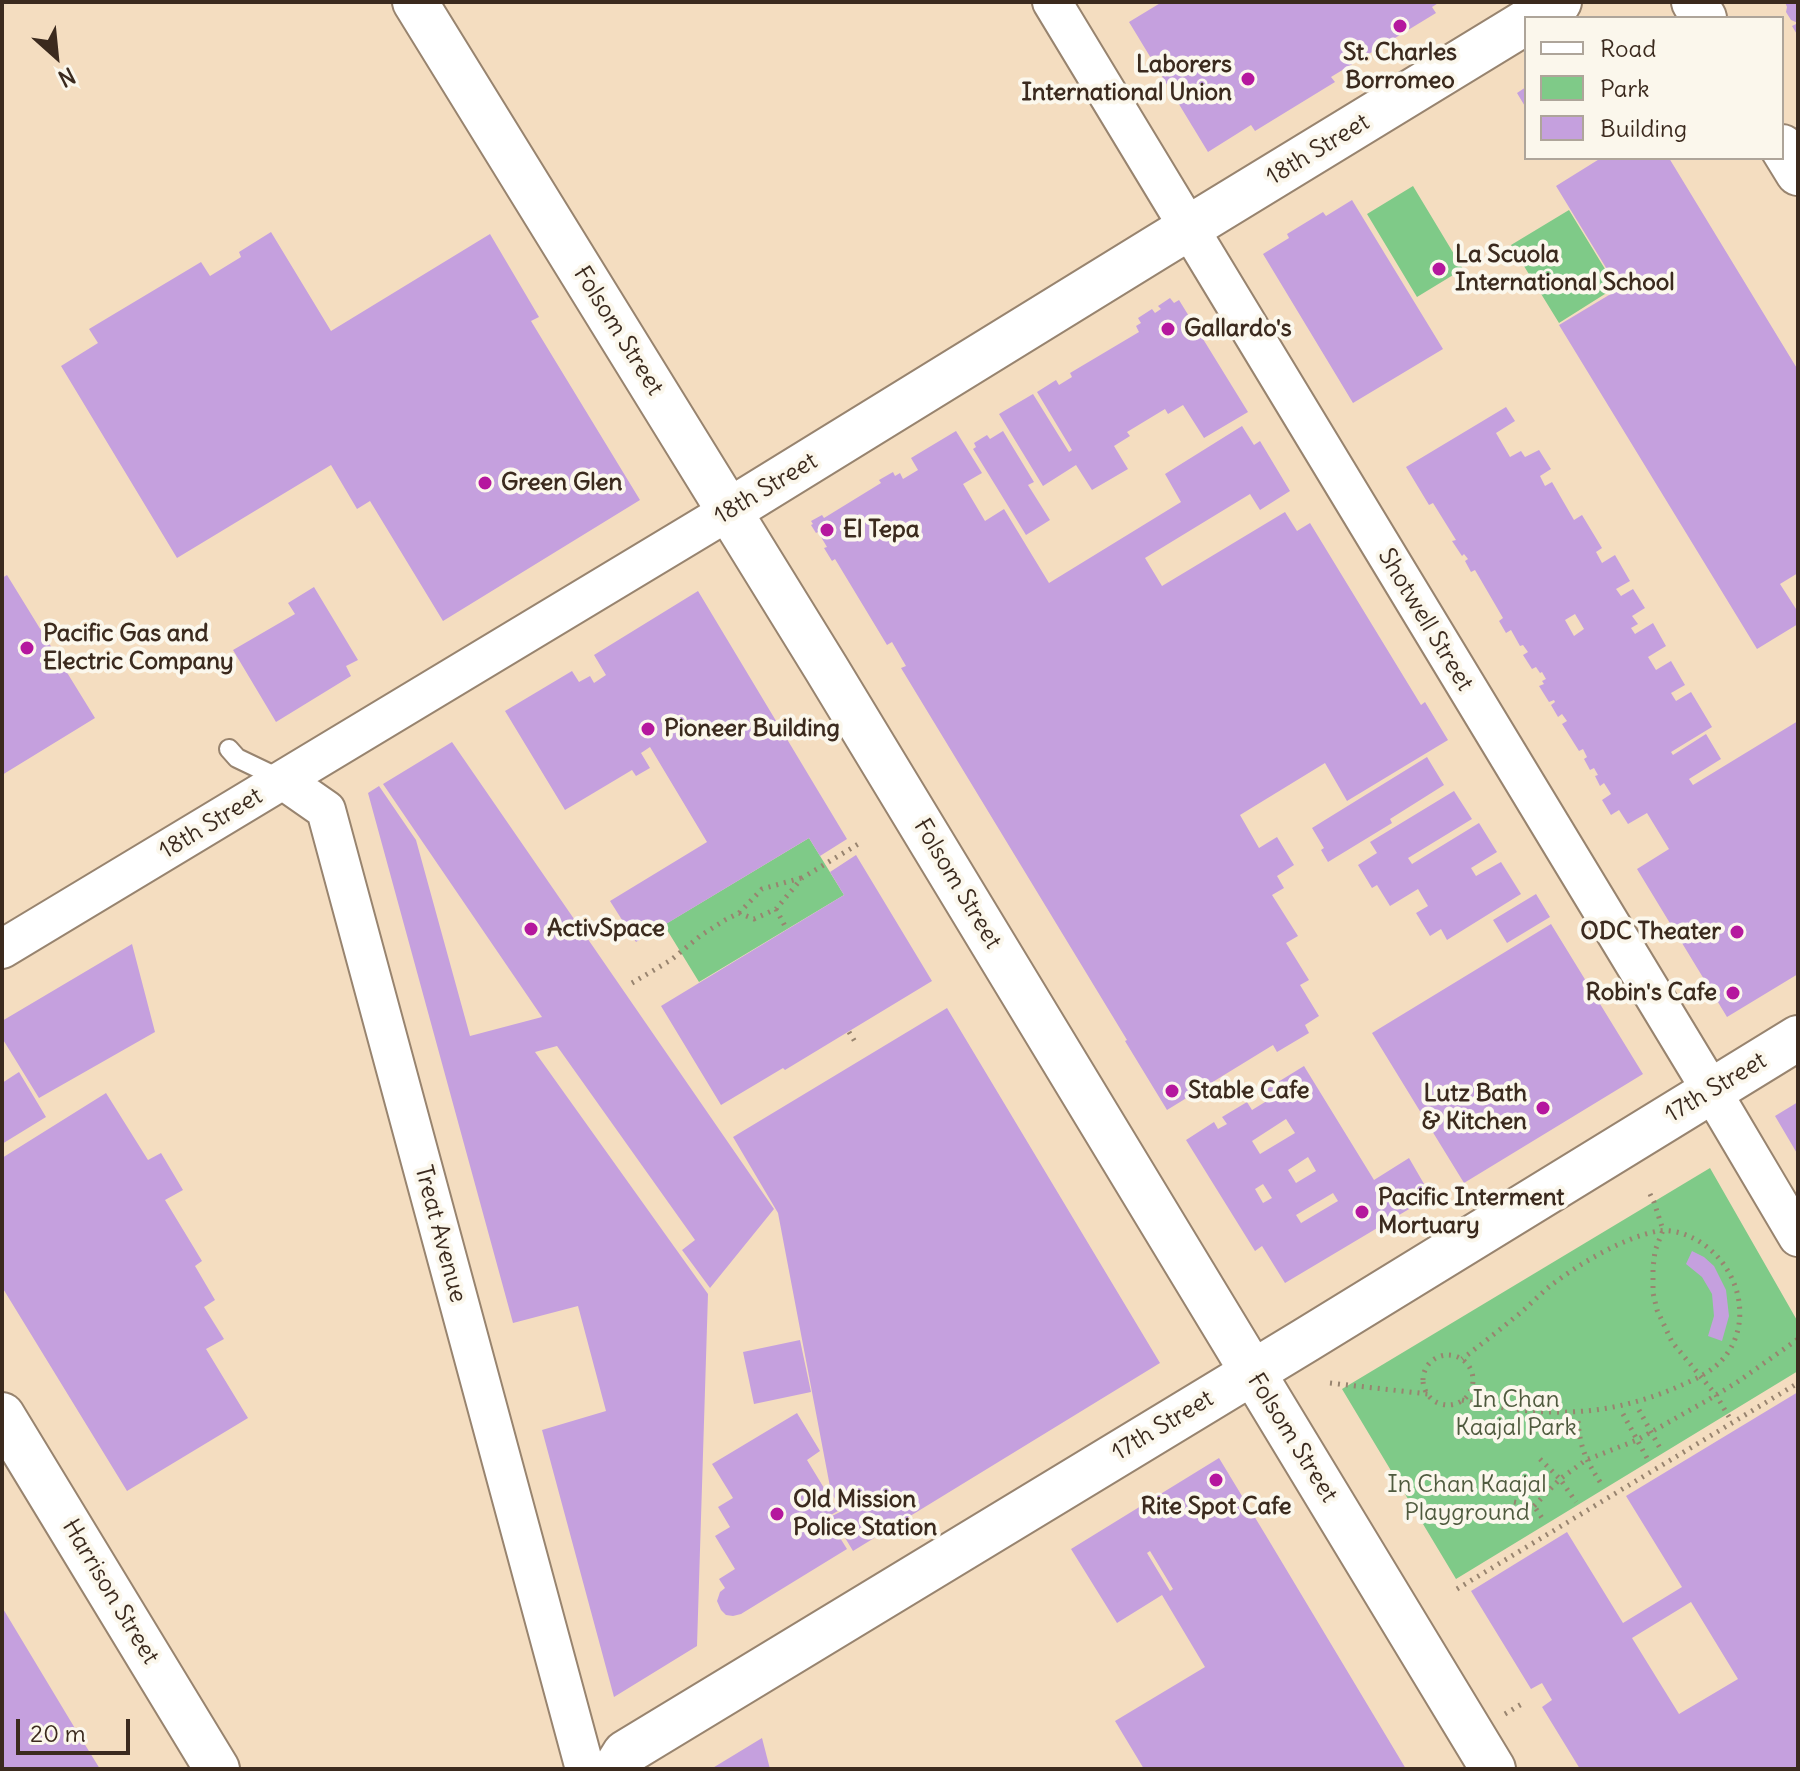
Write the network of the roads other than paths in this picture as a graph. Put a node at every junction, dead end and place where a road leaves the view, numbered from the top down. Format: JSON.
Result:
{"nodes":[{"id":1,"x":415,"y":2,"type":"edge"},
{"id":2,"x":1052,"y":2,"type":"edge"},
{"id":3,"x":1559,"y":2,"type":"edge"},
{"id":4,"x":1536,"y":16,"type":"edge"},
{"id":5,"x":1524,"y":23,"type":"edge"},
{"id":6,"x":1784,"y":150,"type":"edge"},
{"id":7,"x":1798,"y":173,"type":"edge"},
{"id":8,"x":1188,"y":228,"type":"junction"},
{"id":9,"x":729,"y":511,"type":"junction"},
{"id":10,"x":229,"y":749,"type":"dead end"},
{"id":11,"x":283,"y":780,"type":"junction"},
{"id":12,"x":2,"y":949,"type":"edge"},
{"id":13,"x":1798,"y":1038,"type":"edge"},
{"id":14,"x":1711,"y":1090,"type":"junction"},
{"id":15,"x":1798,"y":1237,"type":"edge"},
{"id":16,"x":1252,"y":1372,"type":"junction"},
{"id":17,"x":4,"y":1422,"type":"edge"},
{"id":18,"x":217,"y":1769,"type":"edge"},
{"id":19,"x":585,"y":1769,"type":"edge"},
{"id":20,"x":615,"y":1769,"type":"edge"},
{"id":21,"x":1493,"y":1769,"type":"edge"}],
"edges":[{"from":1,"to":9,"type":"street","name":"Folsom Street"},
{"from":2,"to":8,"type":"street","name":"Shotwell Street"},
{"from":3,"to":4,"type":"street"},
{"from":5,"to":8,"type":"street","name":"18th Street"},
{"from":6,"to":7,"type":"street"},
{"from":8,"to":9,"type":"street","name":"18th Street"},
{"from":8,"to":14,"type":"street","name":"Shotwell Street"},
{"from":9,"to":11,"type":"street","name":"18th Street"},
{"from":9,"to":16,"type":"street","name":"Folsom Street"},
{"from":10,"to":11,"type":"lane","name":"Treat Avenue"},
{"from":11,"to":12,"type":"street","name":"18th Street"},
{"from":11,"to":19,"type":"street","name":"Treat Avenue"},
{"from":13,"to":14,"type":"street","name":"17th Street"},
{"from":14,"to":15,"type":"street","name":"Shotwell Street"},
{"from":14,"to":16,"type":"street","name":"17th Street"},
{"from":16,"to":20,"type":"street","name":"17th Street"},
{"from":16,"to":21,"type":"street","name":"Folsom Street"},
{"from":17,"to":18,"type":"street","name":"Harrison Street"}]}
